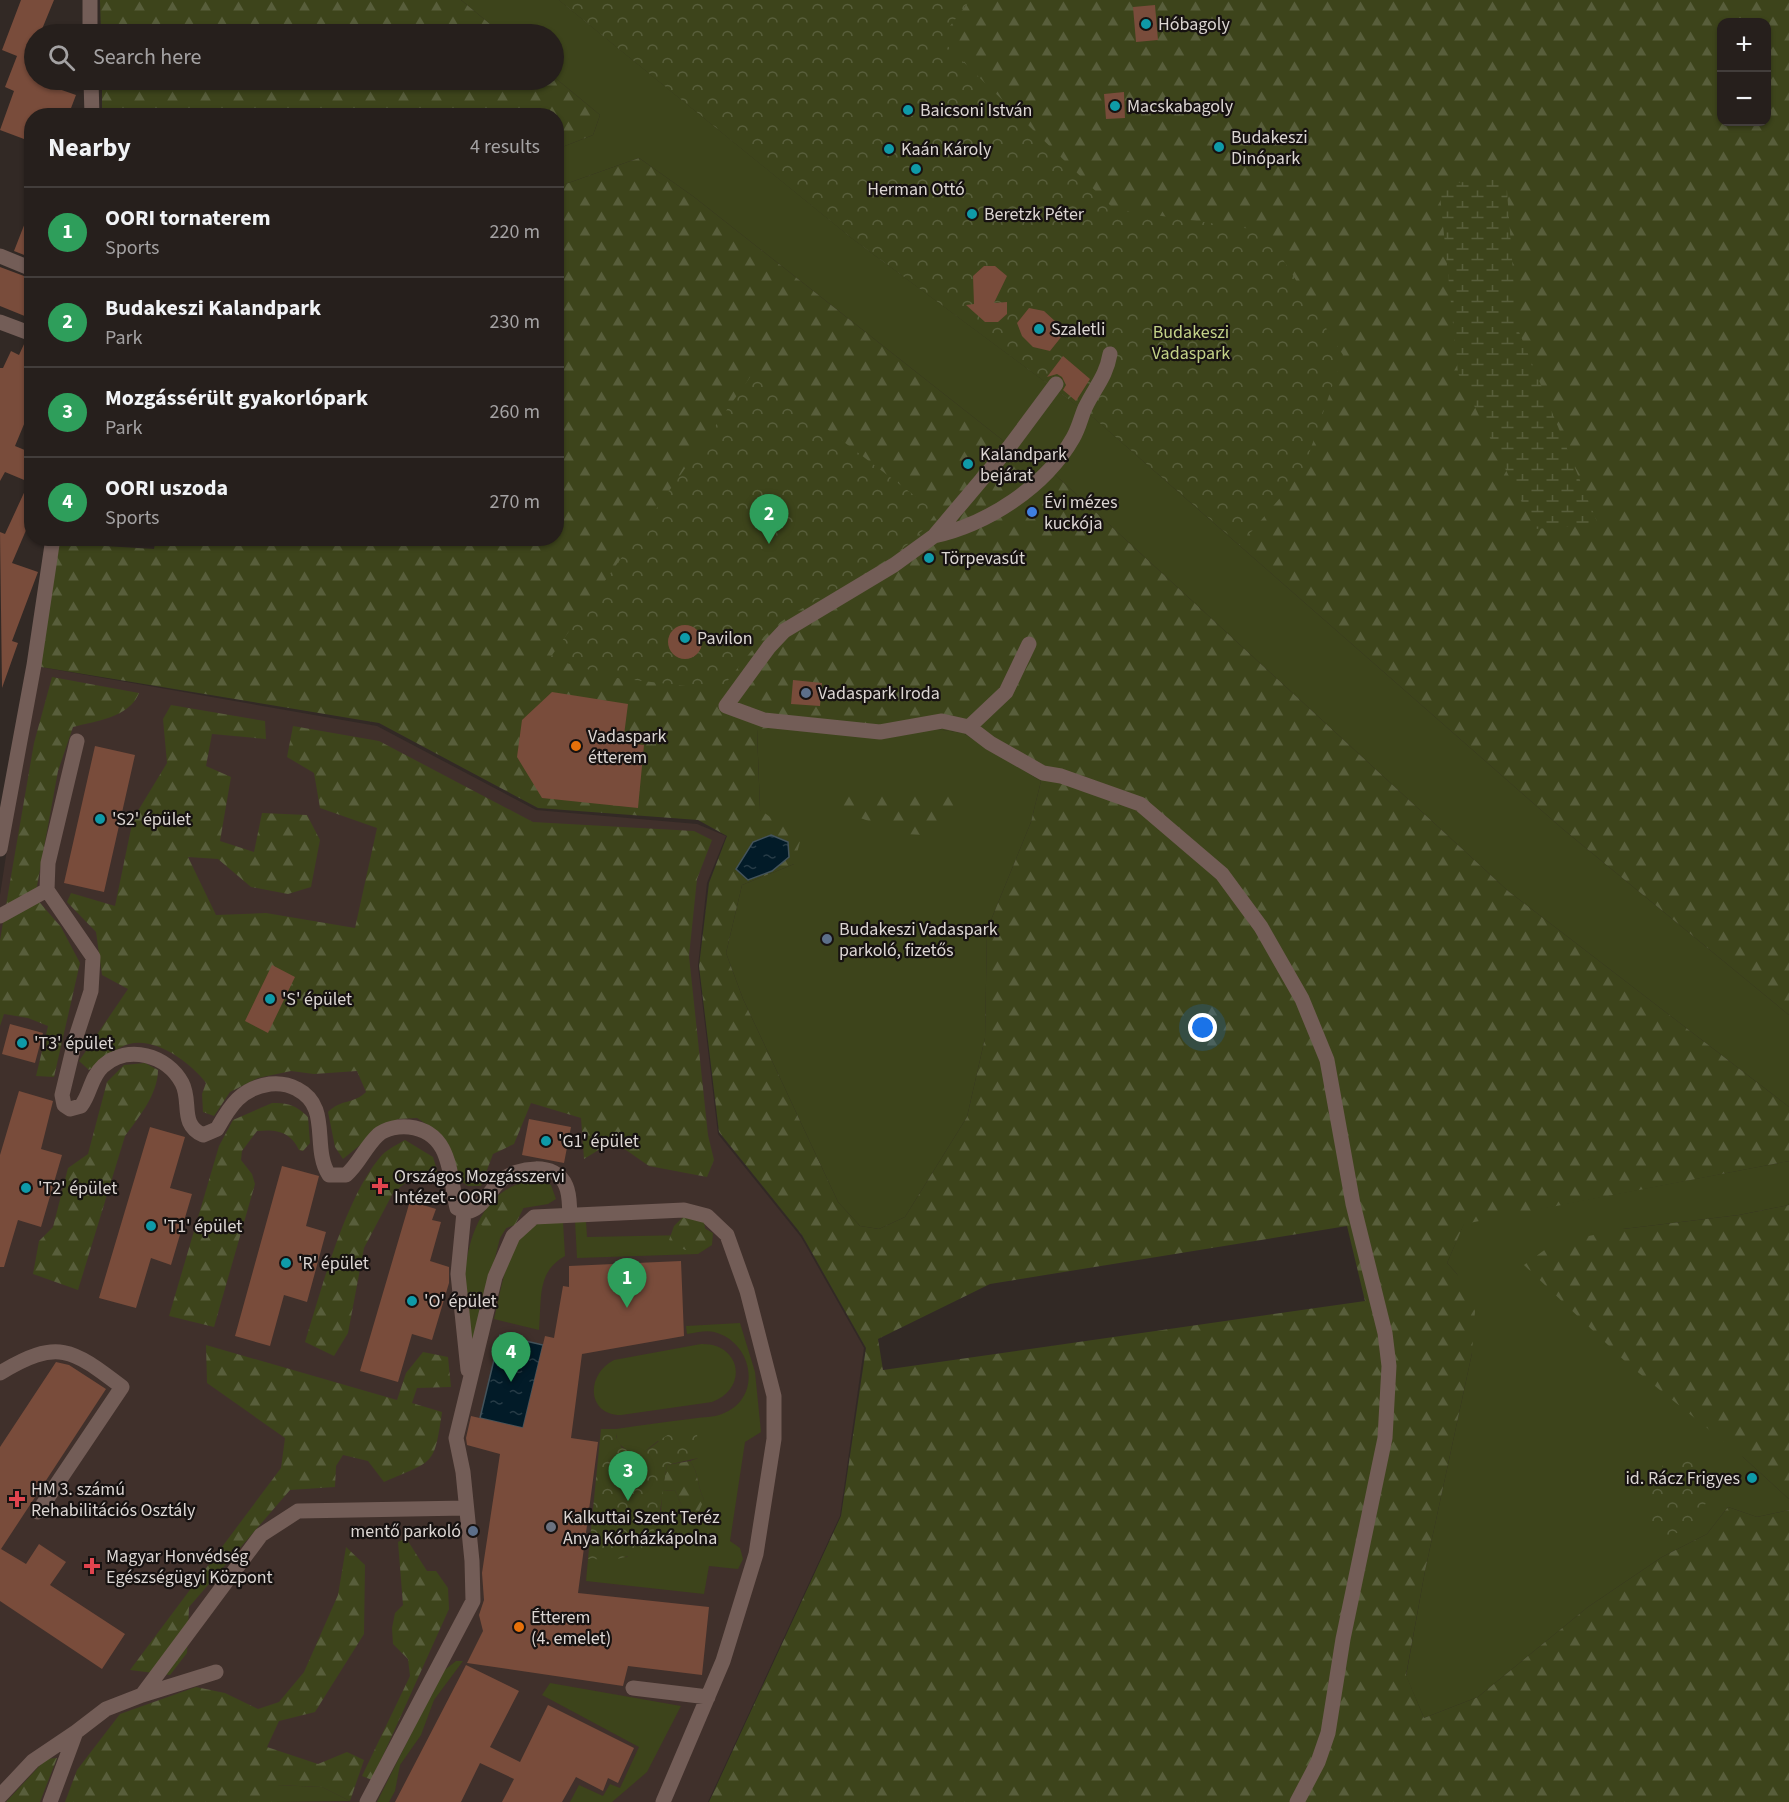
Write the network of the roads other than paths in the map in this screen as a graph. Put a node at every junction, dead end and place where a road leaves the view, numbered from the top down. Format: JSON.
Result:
{"nodes":[{"id":1,"x":90,"y":0,"type":"edge"},
{"id":2,"x":90,"y":24,"type":"edge"},
{"id":3,"x":91,"y":90,"type":"edge"},
{"id":4,"x":92,"y":108,"type":"edge"},
{"id":5,"x":0,"y":256,"type":"edge"},
{"id":6,"x":24,"y":266,"type":"edge"},
{"id":7,"x":0,"y":322,"type":"edge"},
{"id":8,"x":24,"y":331,"type":"edge"},
{"id":9,"x":1110,"y":354,"type":"dead end"},
{"id":10,"x":1056,"y":384,"type":"dead end"},
{"id":11,"x":934,"y":536,"type":"junction"},
{"id":12,"x":52,"y":546,"type":"edge"},
{"id":13,"x":1029,"y":644,"type":"dead end"},
{"id":14,"x":969,"y":728,"type":"junction"},
{"id":15,"x":77,"y":741,"type":"dead end"},
{"id":16,"x":0,"y":849,"type":"edge"},
{"id":17,"x":47,"y":890,"type":"junction"},
{"id":18,"x":0,"y":916,"type":"edge"},
{"id":19,"x":464,"y":1212,"type":"junction"},
{"id":20,"x":570,"y":1214,"type":"junction"},
{"id":21,"x":0,"y":1373,"type":"edge"},
{"id":22,"x":469,"y":1382,"type":"junction"},
{"id":23,"x":466,"y":1509,"type":"junction"},
{"id":24,"x":38,"y":1512,"type":"dead end"},
{"id":25,"x":216,"y":1672,"type":"dead end"},
{"id":26,"x":633,"y":1688,"type":"dead end"},
{"id":27,"x":142,"y":1695,"type":"junction"},
{"id":28,"x":708,"y":1697,"type":"junction"},
{"id":29,"x":76,"y":1732,"type":"junction"},
{"id":30,"x":669,"y":1786,"type":"junction"},
{"id":31,"x":0,"y":1796,"type":"edge"},
{"id":32,"x":50,"y":1802,"type":"edge"},
{"id":33,"x":367,"y":1802,"type":"edge"},
{"id":34,"x":650,"y":1802,"type":"edge"},
{"id":35,"x":663,"y":1802,"type":"edge"},
{"id":36,"x":1297,"y":1802,"type":"edge"}],
"edges":[{"from":1,"to":2,"type":"street"},
{"from":3,"to":4,"type":"street"},
{"from":5,"to":6,"type":"street"},
{"from":7,"to":8,"type":"street"},
{"from":9,"to":11,"type":"street"},
{"from":10,"to":11,"type":"street"},
{"from":11,"to":14,"type":"street"},
{"from":12,"to":16,"type":"street"},
{"from":13,"to":14,"type":"street"},
{"from":14,"to":36,"type":"street"},
{"from":15,"to":17,"type":"street"},
{"from":17,"to":18,"type":"street"},
{"from":17,"to":19,"type":"street"},
{"from":19,"to":20,"type":"street"},
{"from":19,"to":22,"type":"street"},
{"from":20,"to":22,"type":"street"},
{"from":20,"to":28,"type":"street"},
{"from":21,"to":24,"type":"street"},
{"from":22,"to":23,"type":"street"},
{"from":23,"to":27,"type":"street"},
{"from":23,"to":33,"type":"street"},
{"from":25,"to":27,"type":"street"},
{"from":26,"to":28,"type":"street"},
{"from":27,"to":29,"type":"street"},
{"from":28,"to":30,"type":"street"},
{"from":29,"to":31,"type":"street"},
{"from":29,"to":32,"type":"street"},
{"from":30,"to":34,"type":"street"},
{"from":30,"to":35,"type":"street"}]}
